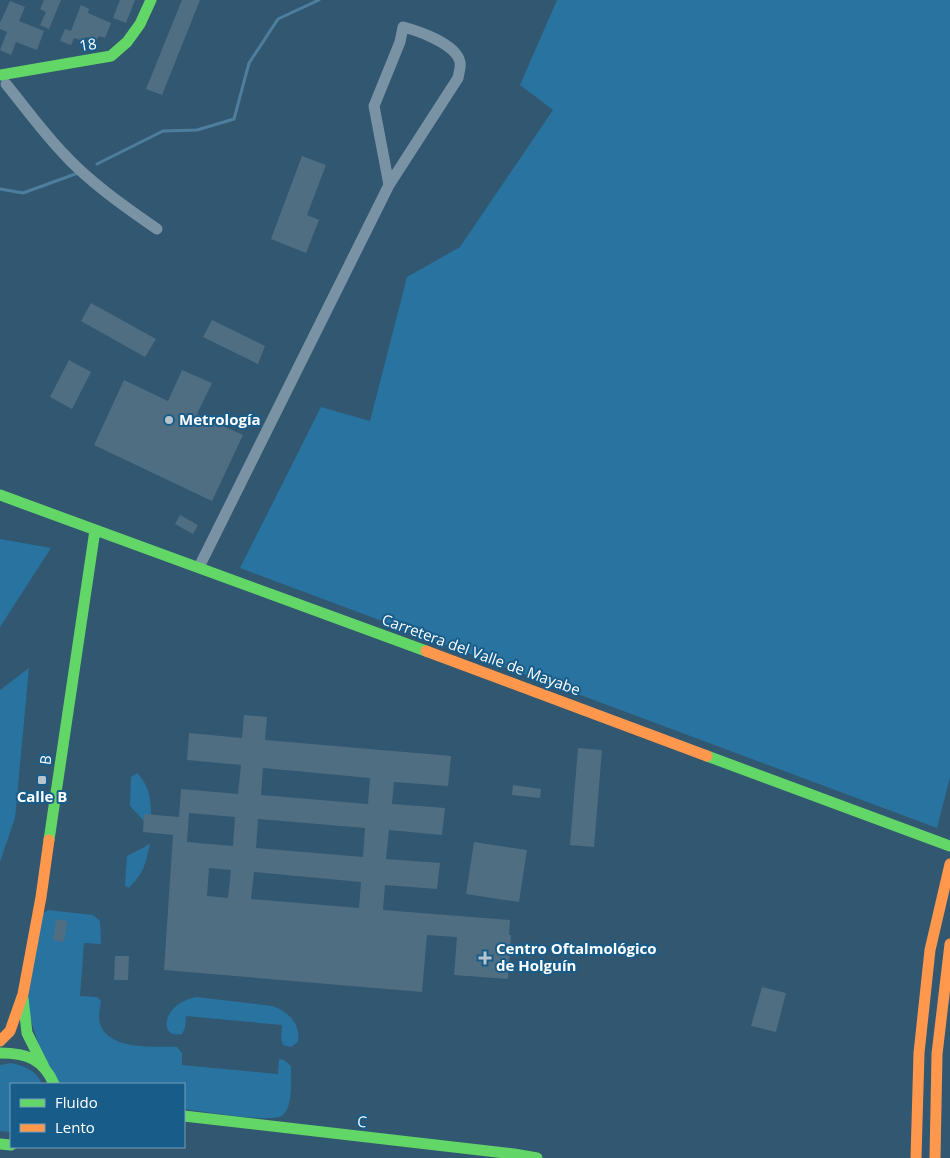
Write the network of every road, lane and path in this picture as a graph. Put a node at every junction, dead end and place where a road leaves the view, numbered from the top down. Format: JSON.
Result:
{"nodes":[{"id":1,"x":151,"y":0,"type":"edge"},
{"id":2,"x":3,"y":80,"type":"edge"},
{"id":3,"x":389,"y":185,"type":"junction"},
{"id":4,"x":157,"y":229,"type":"dead end"},
{"id":5,"x":0,"y":495,"type":"edge"},
{"id":6,"x":94,"y":530,"type":"junction"},
{"id":7,"x":199,"y":567,"type":"junction"},
{"id":8,"x":950,"y":846,"type":"edge"},
{"id":9,"x":950,"y":864,"type":"edge"},
{"id":10,"x":950,"y":944,"type":"edge"},
{"id":11,"x":23,"y":994,"type":"junction"},
{"id":12,"x":0,"y":1041,"type":"edge"},
{"id":13,"x":0,"y":1053,"type":"edge"},
{"id":14,"x":44,"y":1067,"type":"junction"},
{"id":15,"x":55,"y":1083,"type":"edge"},
{"id":16,"x":185,"y":1116,"type":"edge"},
{"id":17,"x":537,"y":1158,"type":"edge"},
{"id":18,"x":916,"y":1158,"type":"edge"},
{"id":19,"x":935,"y":1158,"type":"edge"}],
"edges":[{"from":1,"to":2,"type":"main road","name":"18"},
{"from":2,"to":4,"type":"street"},
{"from":3,"to":3,"type":"street"},
{"from":3,"to":7,"type":"street"},
{"from":5,"to":6,"type":"main road","name":"Carretera del Valle de Mayabe"},
{"from":6,"to":7,"type":"main road","name":"Carretera del Valle de Mayabe"},
{"from":6,"to":11,"type":"main road","name":"B"},
{"from":7,"to":8,"type":"main road","name":"Carretera del Valle de Mayabe"},
{"from":9,"to":18,"type":"main road"},
{"from":10,"to":19,"type":"main road"},
{"from":11,"to":12,"type":"main road","name":"B"},
{"from":11,"to":14,"type":"main road","name":"B"},
{"from":13,"to":14,"type":"main road"},
{"from":14,"to":15,"type":"main road","name":"B"},
{"from":16,"to":17,"type":"main road","name":"C"}]}
